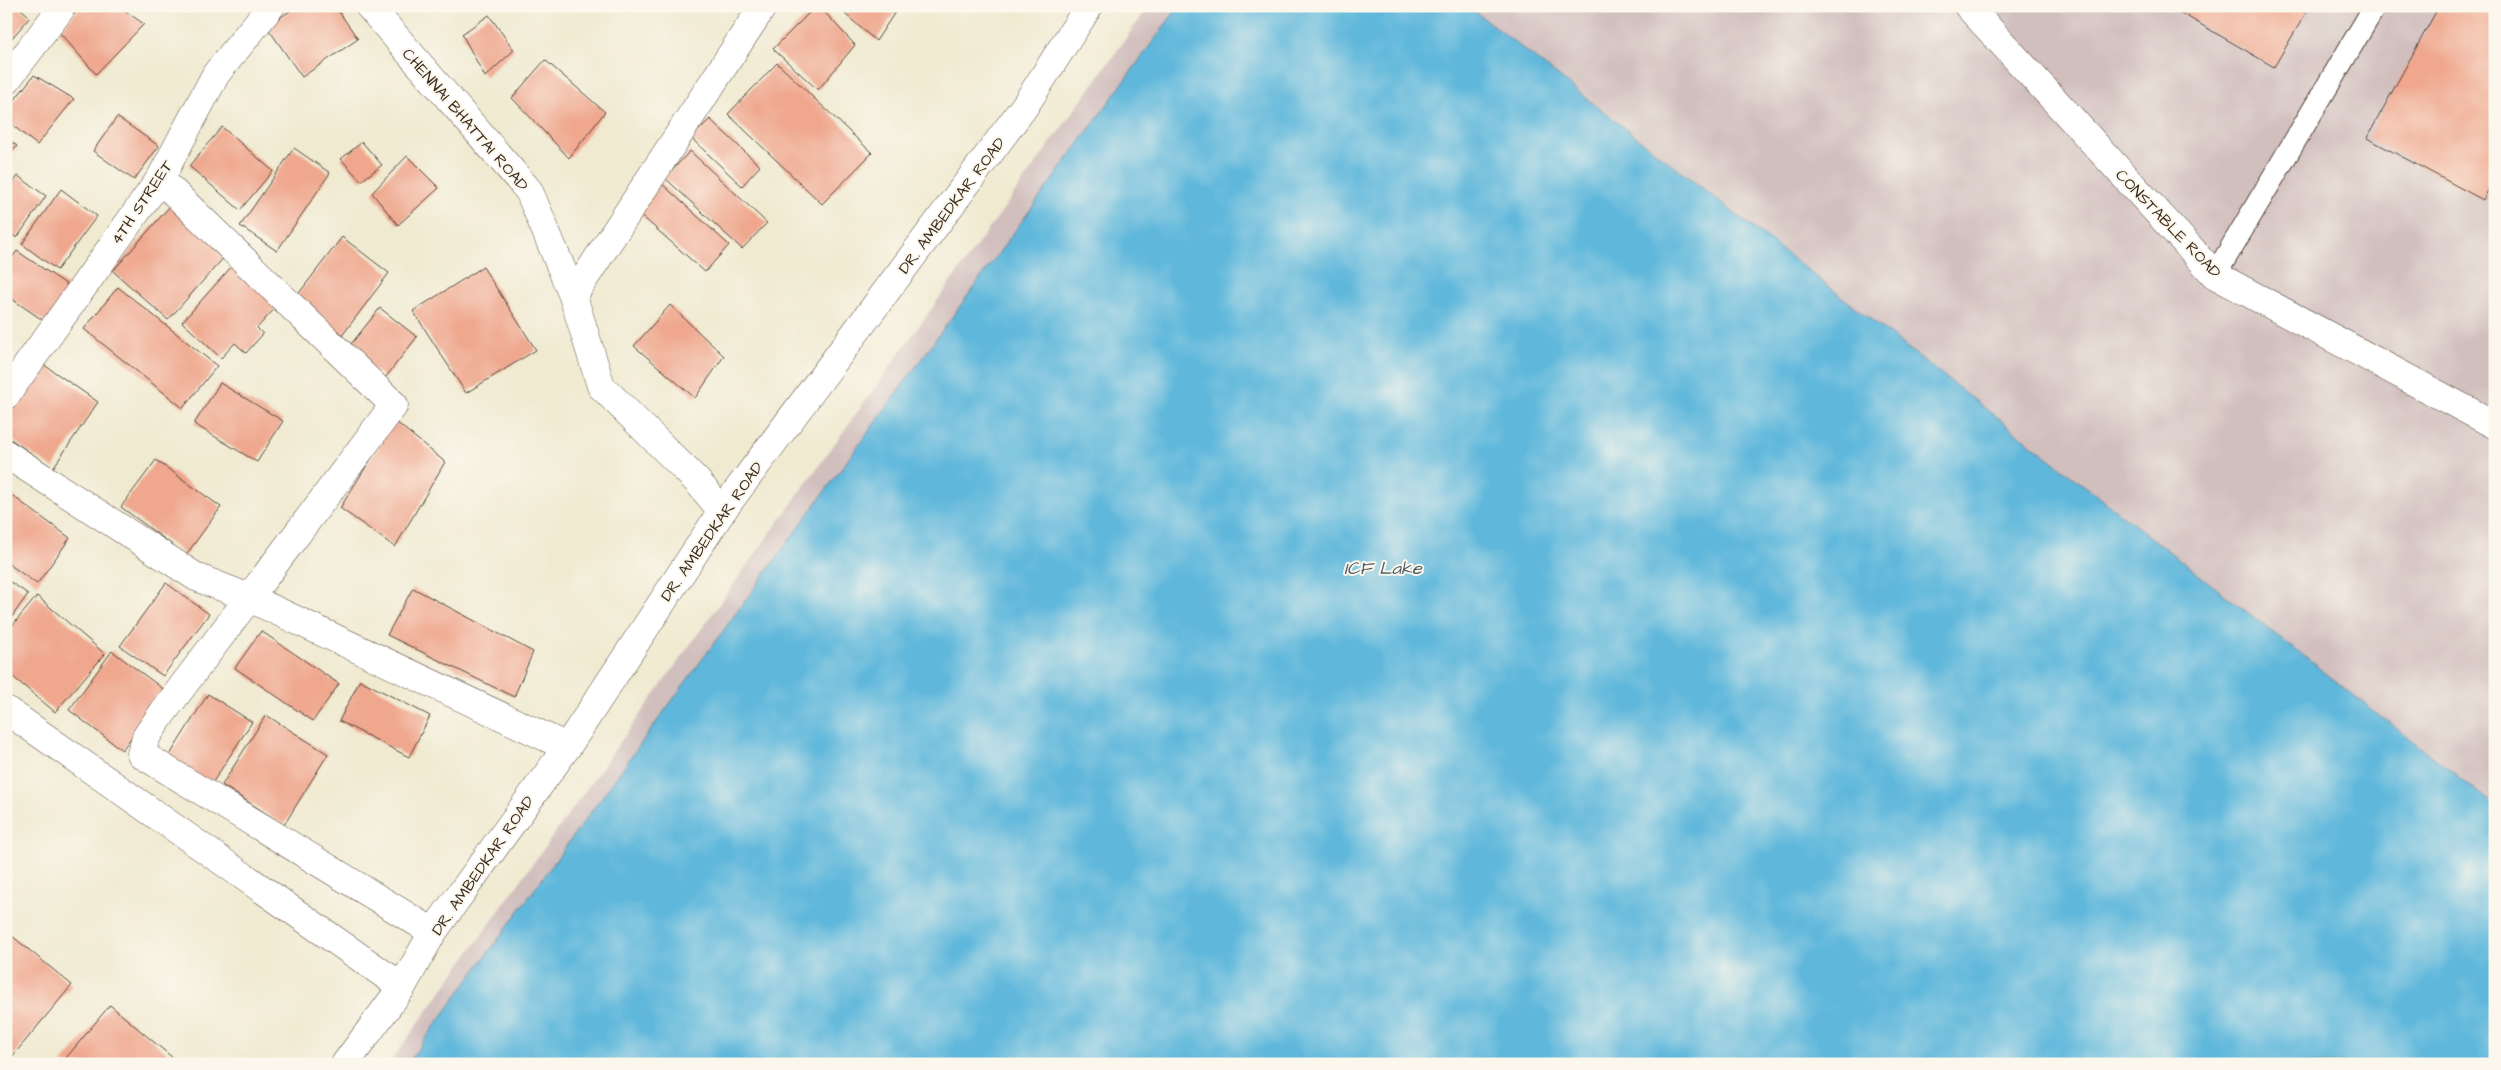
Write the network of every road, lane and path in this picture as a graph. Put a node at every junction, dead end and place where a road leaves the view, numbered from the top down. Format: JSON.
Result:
{"nodes":[{"id":1,"x":56,"y":6,"type":"edge"},
{"id":2,"x":271,"y":6,"type":"edge"},
{"id":3,"x":369,"y":6,"type":"edge"},
{"id":4,"x":763,"y":6,"type":"edge"},
{"id":5,"x":1089,"y":6,"type":"edge"},
{"id":6,"x":1968,"y":6,"type":"edge"},
{"id":7,"x":2376,"y":6,"type":"edge"},
{"id":8,"x":6,"y":81,"type":"edge"},
{"id":9,"x":160,"y":179,"type":"junction"},
{"id":10,"x":2215,"y":275,"type":"junction"},
{"id":11,"x":573,"y":296,"type":"junction"},
{"id":12,"x":6,"y":395,"type":"edge"},
{"id":13,"x":2495,"y":425,"type":"edge"},
{"id":14,"x":6,"y":454,"type":"edge"},
{"id":15,"x":722,"y":511,"type":"junction"},
{"id":16,"x":247,"y":597,"type":"junction"},
{"id":17,"x":6,"y":710,"type":"edge"},
{"id":18,"x":567,"y":747,"type":"junction"},
{"id":19,"x":433,"y":932,"type":"junction"},
{"id":20,"x":402,"y":987,"type":"junction"},
{"id":21,"x":345,"y":1064,"type":"edge"}],
"edges":[{"from":1,"to":8,"type":"street"},
{"from":2,"to":9,"type":"street","name":"4TH STREET"},
{"from":3,"to":11,"type":"street","name":"CHENNAI BHATTAI ROAD"},
{"from":4,"to":11,"type":"street"},
{"from":5,"to":15,"type":"street","name":"DR. AMBEDKAR ROAD"},
{"from":6,"to":10,"type":"street","name":"CONSTABLE ROAD"},
{"from":7,"to":10,"type":"lane"},
{"from":9,"to":12,"type":"street","name":"4TH STREET"},
{"from":9,"to":16,"type":"street"},
{"from":10,"to":13,"type":"street","name":"CONSTABLE ROAD"},
{"from":11,"to":15,"type":"street","name":"CHENNAI BHATTAI ROAD"},
{"from":14,"to":16,"type":"street"},
{"from":15,"to":18,"type":"street","name":"DR. AMBEDKAR ROAD"},
{"from":16,"to":18,"type":"street"},
{"from":16,"to":19,"type":"street"},
{"from":17,"to":20,"type":"street"},
{"from":18,"to":19,"type":"street","name":"DR. AMBEDKAR ROAD"},
{"from":19,"to":20,"type":"street","name":"DR. AMBEDKAR ROAD"},
{"from":20,"to":21,"type":"street","name":"DR. AMBEDKAR ROAD"}]}
